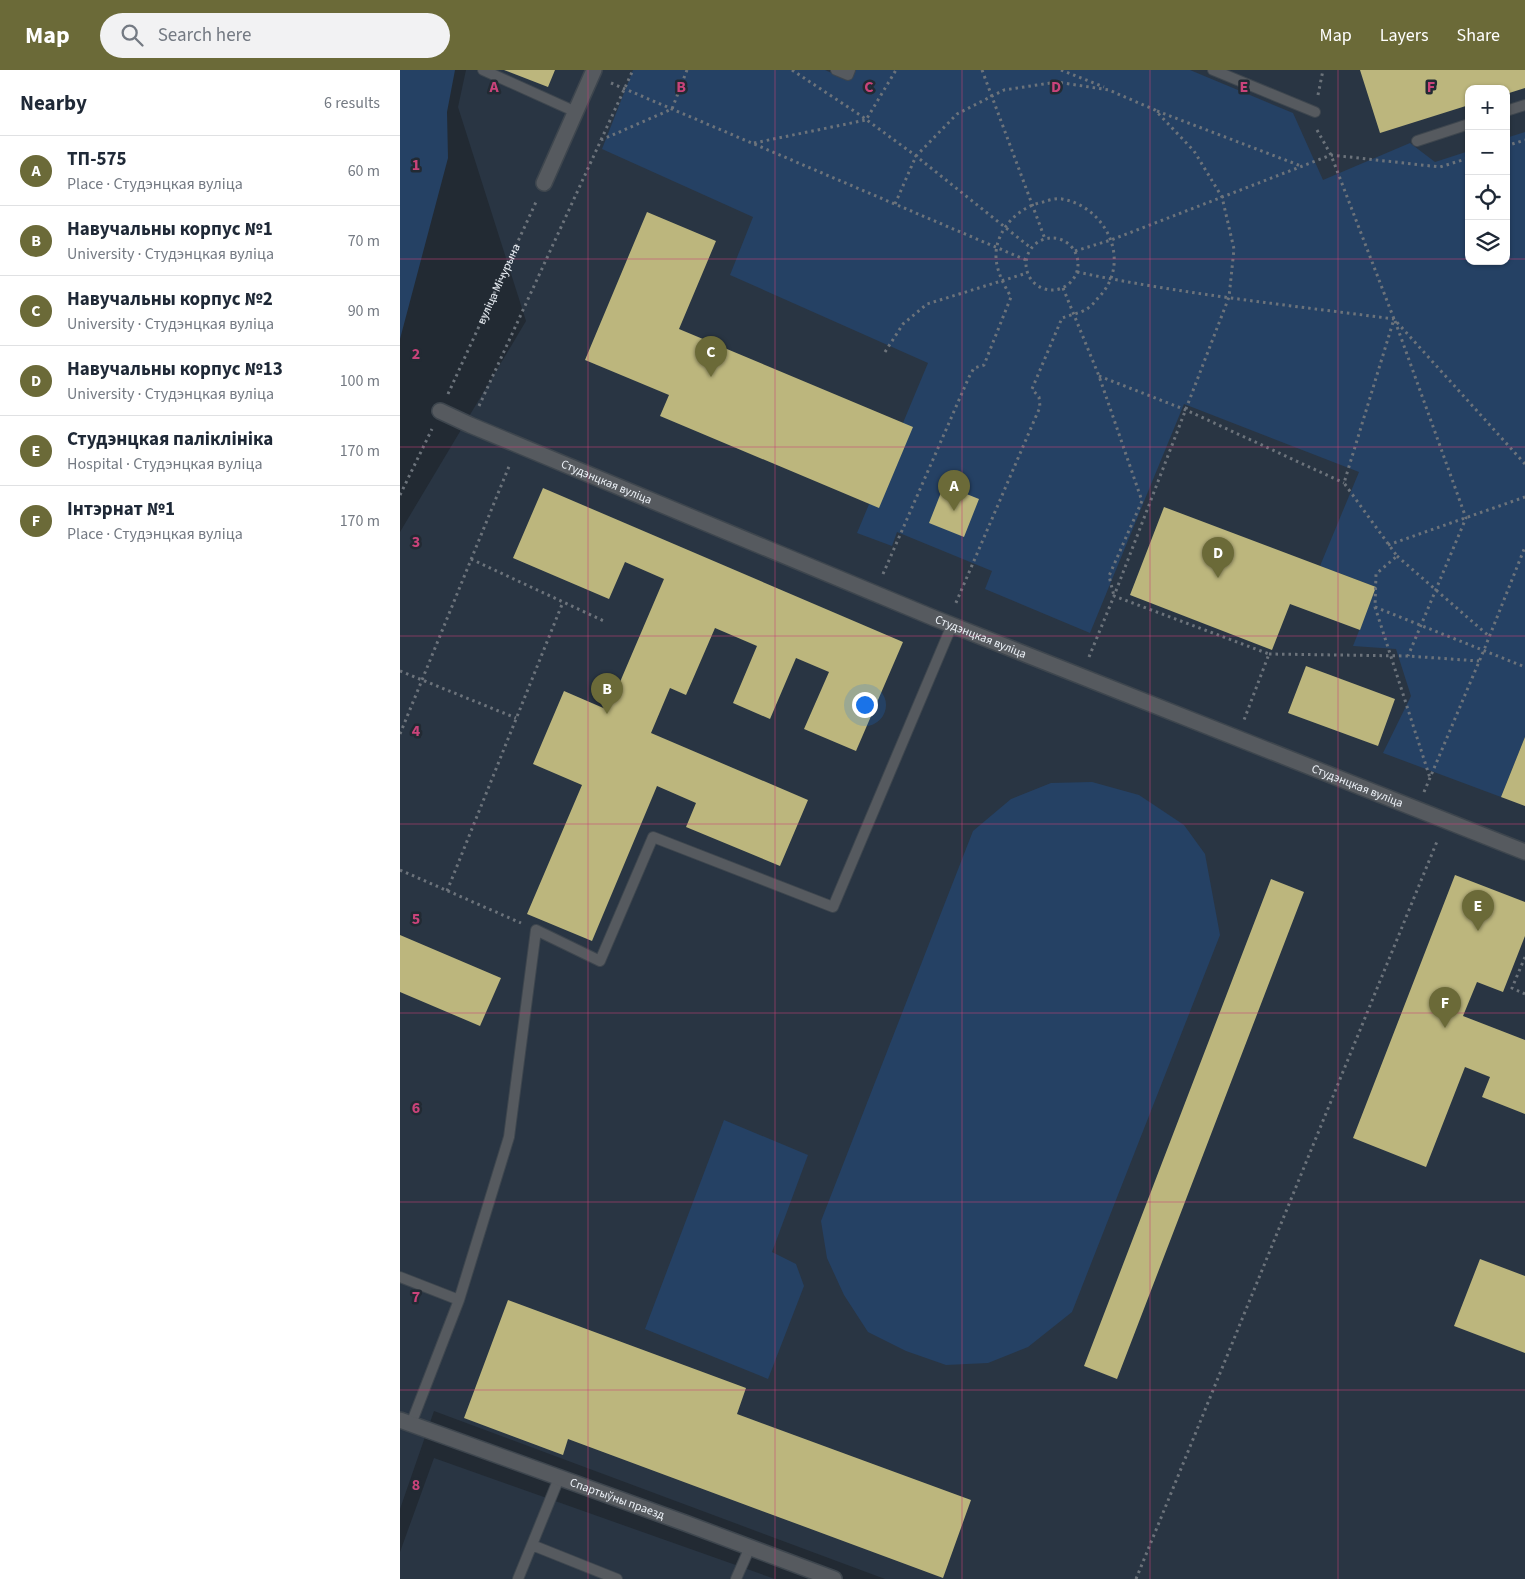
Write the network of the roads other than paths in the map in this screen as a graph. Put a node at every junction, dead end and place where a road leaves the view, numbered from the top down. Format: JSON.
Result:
{"nodes":[{"id":1,"x":483,"y":70,"type":"edge"},
{"id":2,"x":836,"y":70,"type":"edge"},
{"id":3,"x":850,"y":70,"type":"edge"},
{"id":4,"x":1212,"y":70,"type":"edge"},
{"id":5,"x":593,"y":73,"type":"edge"},
{"id":6,"x":1525,"y":105,"type":"edge"},
{"id":7,"x":1510,"y":110,"type":"edge"},
{"id":8,"x":576,"y":112,"type":"junction"},
{"id":9,"x":1315,"y":112,"type":"road end"},
{"id":10,"x":1465,"y":125,"type":"edge"},
{"id":11,"x":1417,"y":141,"type":"dead end"},
{"id":12,"x":542,"y":189,"type":"road end"},
{"id":13,"x":437,"y":416,"type":"road end"},
{"id":14,"x":949,"y":624,"type":"junction"},
{"id":15,"x":1525,"y":852,"type":"edge"},
{"id":16,"x":400,"y":1277,"type":"edge"},
{"id":17,"x":459,"y":1300,"type":"junction"},
{"id":18,"x":405,"y":1422,"type":"edge"},
{"id":19,"x":559,"y":1478,"type":"junction"},
{"id":20,"x":532,"y":1545,"type":"junction"},
{"id":21,"x":750,"y":1547,"type":"junction"},
{"id":22,"x":518,"y":1579,"type":"edge"},
{"id":23,"x":617,"y":1579,"type":"edge"},
{"id":24,"x":736,"y":1579,"type":"edge"},
{"id":25,"x":834,"y":1579,"type":"edge"}],
"edges":[{"from":1,"to":8,"type":"lane"},
{"from":2,"to":3,"type":"lane"},
{"from":4,"to":9,"type":"lane"},
{"from":5,"to":8,"type":"street"},
{"from":6,"to":7,"type":"lane"},
{"from":8,"to":12,"type":"street"},
{"from":10,"to":11,"type":"lane"},
{"from":13,"to":14,"type":"street","name":"Студэнцкая вуліца"},
{"from":14,"to":15,"type":"street","name":"Студэнцкая вуліца"},
{"from":14,"to":17,"type":"lane"},
{"from":16,"to":17,"type":"lane"},
{"from":17,"to":18,"type":"lane"},
{"from":18,"to":19,"type":"street","name":"Спартыўны праезд"},
{"from":19,"to":20,"type":"lane"},
{"from":19,"to":21,"type":"street","name":"Спартыўны праезд"},
{"from":20,"to":22,"type":"lane"},
{"from":20,"to":23,"type":"lane"},
{"from":21,"to":24,"type":"lane"},
{"from":21,"to":25,"type":"street","name":"Спартыўны праезд"}]}
